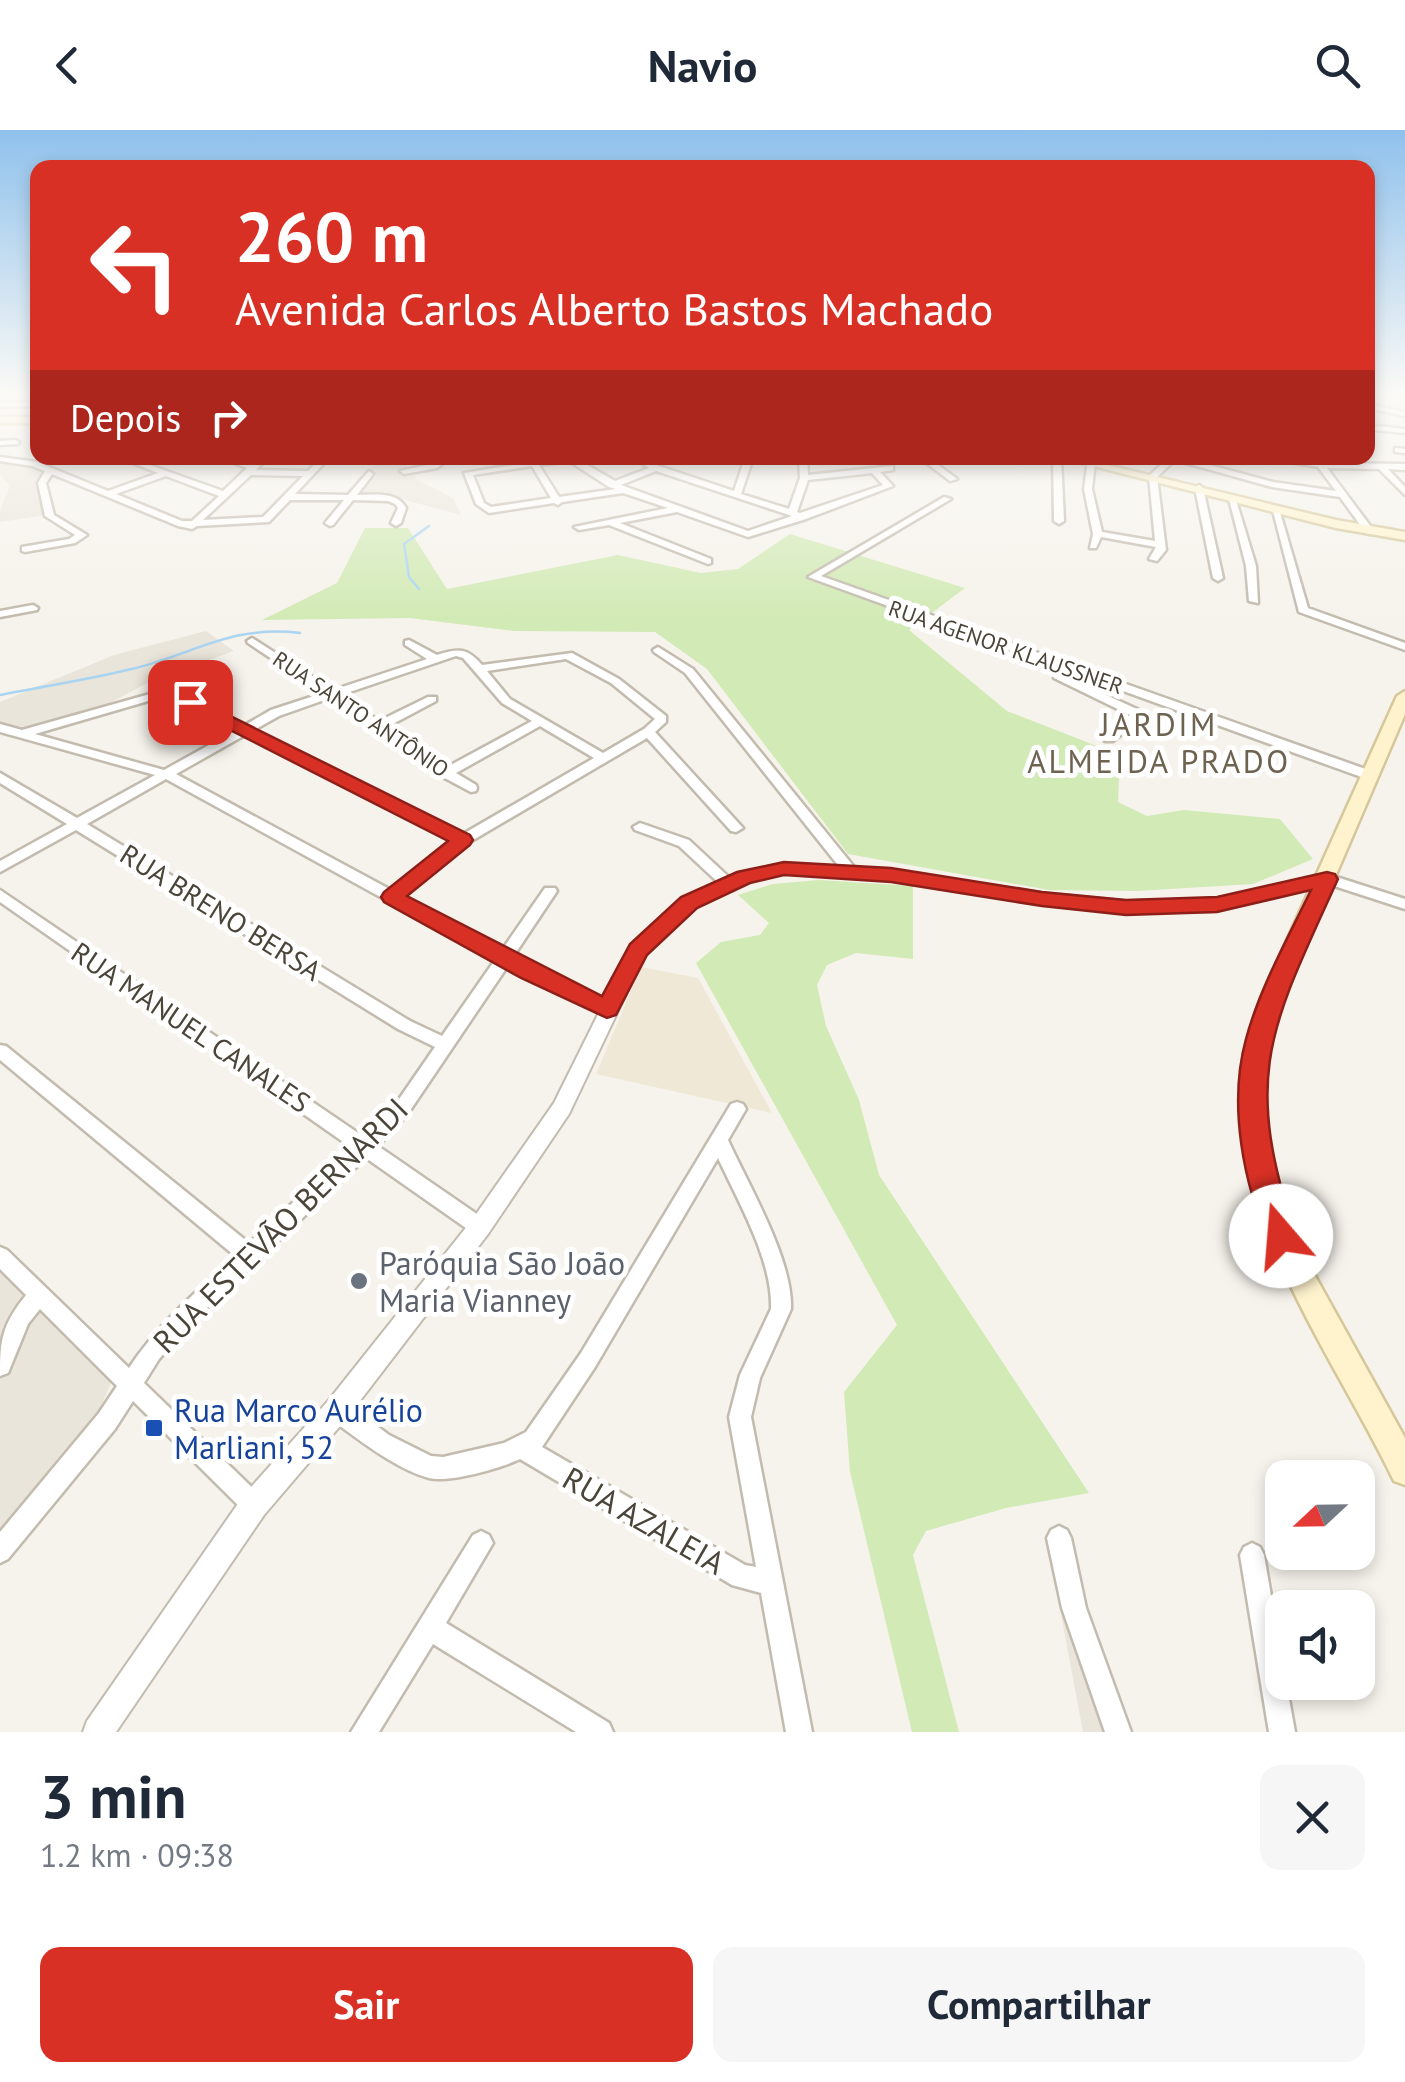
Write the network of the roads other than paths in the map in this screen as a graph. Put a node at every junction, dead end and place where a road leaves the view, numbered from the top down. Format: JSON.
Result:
{"nodes":[{"id":1,"x":46,"y":469,"type":"edge"},
{"id":2,"x":152,"y":469,"type":"edge"},
{"id":3,"x":315,"y":469,"type":"edge"},
{"id":4,"x":417,"y":469,"type":"edge"},
{"id":5,"x":492,"y":469,"type":"edge"},
{"id":6,"x":538,"y":469,"type":"edge"},
{"id":7,"x":589,"y":469,"type":"edge"},
{"id":8,"x":654,"y":469,"type":"edge"},
{"id":9,"x":658,"y":469,"type":"edge"},
{"id":10,"x":745,"y":469,"type":"edge"},
{"id":11,"x":804,"y":469,"type":"edge"},
{"id":12,"x":884,"y":469,"type":"edge"},
{"id":13,"x":939,"y":469,"type":"edge"},
{"id":14,"x":1057,"y":469,"type":"edge"},
{"id":15,"x":1090,"y":469,"type":"edge"},
{"id":16,"x":1121,"y":469,"type":"edge"},
{"id":17,"x":1161,"y":469,"type":"edge"},
{"id":18,"x":1215,"y":469,"type":"edge"},
{"id":19,"x":1324,"y":469,"type":"edge"},
{"id":20,"x":1383,"y":469,"type":"edge"},
{"id":21,"x":50,"y":470,"type":"junction"},
{"id":22,"x":250,"y":470,"type":"joint"},
{"id":23,"x":874,"y":470,"type":"junction"},
{"id":24,"x":404,"y":471,"type":"dead end"},
{"id":25,"x":165,"y":474,"type":"junction"},
{"id":26,"x":310,"y":474,"type":"junction"},
{"id":27,"x":369,"y":474,"type":"dead end"},
{"id":28,"x":1153,"y":476,"type":"junction"},
{"id":29,"x":804,"y":478,"type":"junction"},
{"id":30,"x":953,"y":479,"type":"dead end"},
{"id":31,"x":612,"y":485,"type":"junction"},
{"id":32,"x":1199,"y":488,"type":"junction"},
{"id":33,"x":624,"y":490,"type":"junction"},
{"id":34,"x":1405,"y":492,"type":"edge"},
{"id":35,"x":737,"y":494,"type":"junction"},
{"id":36,"x":106,"y":495,"type":"junction"},
{"id":37,"x":225,"y":495,"type":"junction"},
{"id":38,"x":1344,"y":495,"type":"junction"},
{"id":39,"x":290,"y":497,"type":"junction"},
{"id":40,"x":352,"y":497,"type":"junction"},
{"id":41,"x":1231,"y":497,"type":"junction"},
{"id":42,"x":947,"y":499,"type":"dead end"},
{"id":43,"x":558,"y":502,"type":"junction"},
{"id":44,"x":678,"y":509,"type":"junction"},
{"id":45,"x":1275,"y":509,"type":"junction"},
{"id":46,"x":798,"y":515,"type":"junction"},
{"id":47,"x":1059,"y":521,"type":"dead end"},
{"id":48,"x":330,"y":522,"type":"dead end"},
{"id":49,"x":610,"y":522,"type":"junction"},
{"id":50,"x":396,"y":523,"type":"dead end"},
{"id":51,"x":192,"y":526,"type":"junction"},
{"id":52,"x":579,"y":527,"type":"dead end"},
{"id":53,"x":1369,"y":530,"type":"junction"},
{"id":54,"x":1098,"y":534,"type":"junction"},
{"id":55,"x":1405,"y":536,"type":"edge"},
{"id":56,"x":1161,"y":545,"type":"junction"},
{"id":57,"x":1093,"y":546,"type":"dead end"},
{"id":58,"x":25,"y":549,"type":"dead end"},
{"id":59,"x":1154,"y":560,"type":"dead end"},
{"id":60,"x":708,"y":561,"type":"dead end"},
{"id":61,"x":1218,"y":578,"type":"dead end"},
{"id":62,"x":1254,"y":601,"type":"dead end"},
{"id":63,"x":33,"y":608,"type":"dead end"},
{"id":64,"x":0,"y":614,"type":"edge"},
{"id":65,"x":942,"y":634,"type":"dead end"},
{"id":66,"x":252,"y":640,"type":"dead end"},
{"id":67,"x":410,"y":644,"type":"dead end"},
{"id":68,"x":1405,"y":647,"type":"edge"},
{"id":69,"x":658,"y":650,"type":"dead end"},
{"id":70,"x":436,"y":660,"type":"junction"},
{"id":71,"x":481,"y":669,"type":"junction"},
{"id":72,"x":1077,"y":677,"type":"junction"},
{"id":73,"x":331,"y":694,"type":"junction"},
{"id":74,"x":1405,"y":697,"type":"edge"},
{"id":75,"x":432,"y":699,"type":"dead end"},
{"id":76,"x":539,"y":722,"type":"junction"},
{"id":77,"x":377,"y":727,"type":"junction"},
{"id":78,"x":0,"y":728,"type":"edge"},
{"id":79,"x":245,"y":728,"type":"junction"},
{"id":80,"x":648,"y":732,"type":"junction"},
{"id":81,"x":25,"y":733,"type":"junction"},
{"id":82,"x":1108,"y":738,"type":"dead end"},
{"id":83,"x":602,"y":758,"type":"junction"},
{"id":84,"x":446,"y":773,"type":"junction"},
{"id":85,"x":166,"y":774,"type":"junction"},
{"id":86,"x":1369,"y":775,"type":"junction"},
{"id":87,"x":0,"y":776,"type":"edge"},
{"id":88,"x":471,"y":788,"type":"dead end"},
{"id":89,"x":78,"y":823,"type":"junction"},
{"id":90,"x":640,"y":827,"type":"dead end"},
{"id":91,"x":736,"y":828,"type":"dead end"},
{"id":92,"x":463,"y":840,"type":"junction"},
{"id":93,"x":0,"y":867,"type":"edge"},
{"id":94,"x":850,"y":870,"type":"junction"},
{"id":95,"x":1327,"y":879,"type":"junction"},
{"id":96,"x":728,"y":884,"type":"junction"},
{"id":97,"x":550,"y":891,"type":"dead end"},
{"id":98,"x":0,"y":895,"type":"edge"},
{"id":99,"x":392,"y":897,"type":"junction"},
{"id":100,"x":1405,"y":904,"type":"edge"},
{"id":101,"x":503,"y":956,"type":"junction"},
{"id":102,"x":607,"y":1009,"type":"junction"},
{"id":103,"x":443,"y":1044,"type":"junction"},
{"id":104,"x":0,"y":1051,"type":"edge"},
{"id":105,"x":737,"y":1109,"type":"dead end"},
{"id":106,"x":720,"y":1143,"type":"junction"},
{"id":107,"x":365,"y":1148,"type":"junction"},
{"id":108,"x":480,"y":1227,"type":"junction"},
{"id":109,"x":248,"y":1254,"type":"junction"},
{"id":110,"x":0,"y":1256,"type":"edge"},
{"id":111,"x":38,"y":1295,"type":"junction"},
{"id":112,"x":0,"y":1366,"type":"edge"},
{"id":113,"x":132,"y":1383,"type":"junction"},
{"id":114,"x":337,"y":1410,"type":"junction"},
{"id":115,"x":522,"y":1448,"type":"junction"},
{"id":116,"x":1405,"y":1470,"type":"edge"},
{"id":117,"x":254,"y":1505,"type":"junction"},
{"id":118,"x":1059,"y":1538,"type":"dead end"},
{"id":119,"x":481,"y":1544,"type":"dead end"},
{"id":120,"x":0,"y":1551,"type":"edge"},
{"id":121,"x":1252,"y":1555,"type":"dead end"},
{"id":122,"x":770,"y":1583,"type":"junction"},
{"id":123,"x":430,"y":1627,"type":"junction"},
{"id":124,"x":592,"y":1730,"type":"edge"},
{"id":125,"x":98,"y":1732,"type":"edge"},
{"id":126,"x":364,"y":1732,"type":"edge"},
{"id":127,"x":798,"y":1732,"type":"edge"},
{"id":128,"x":1118,"y":1732,"type":"edge"},
{"id":129,"x":1282,"y":1732,"type":"edge"}],
"edges":[{"from":1,"to":21,"type":"street"},
{"from":2,"to":25,"type":"street"},
{"from":3,"to":26,"type":"street"},
{"from":4,"to":24,"type":"street"},
{"from":5,"to":43,"type":"street"},
{"from":6,"to":43,"type":"street"},
{"from":7,"to":31,"type":"street"},
{"from":8,"to":31,"type":"street"},
{"from":9,"to":35,"type":"street"},
{"from":10,"to":35,"type":"street"},
{"from":11,"to":29,"type":"street"},
{"from":12,"to":23,"type":"street"},
{"from":13,"to":30,"type":"street"},
{"from":14,"to":47,"type":"street"},
{"from":15,"to":54,"type":"street"},
{"from":16,"to":28,"type":"main road"},
{"from":17,"to":28,"type":"street"},
{"from":18,"to":38,"type":"street"},
{"from":19,"to":38,"type":"street"},
{"from":20,"to":34,"type":"street"},
{"from":21,"to":36,"type":"street"},
{"from":21,"to":58,"type":"street"},
{"from":22,"to":26,"type":"street"},
{"from":22,"to":37,"type":"street"},
{"from":23,"to":29,"type":"street"},
{"from":23,"to":46,"type":"street"},
{"from":25,"to":36,"type":"street"},
{"from":25,"to":37,"type":"street"},
{"from":26,"to":39,"type":"street"},
{"from":27,"to":40,"type":"street"},
{"from":28,"to":32,"type":"main road"},
{"from":28,"to":56,"type":"street"},
{"from":29,"to":46,"type":"street"},
{"from":31,"to":33,"type":"street"},
{"from":32,"to":41,"type":"main road"},
{"from":32,"to":61,"type":"street"},
{"from":33,"to":43,"type":"street"},
{"from":33,"to":44,"type":"street"},
{"from":35,"to":46,"type":"street"},
{"from":36,"to":51,"type":"street"},
{"from":37,"to":51,"type":"street"},
{"from":38,"to":53,"type":"street"},
{"from":39,"to":40,"type":"street"},
{"from":39,"to":51,"type":"street"},
{"from":40,"to":48,"type":"street"},
{"from":40,"to":50,"type":"street"},
{"from":41,"to":45,"type":"main road"},
{"from":41,"to":62,"type":"street"},
{"from":42,"to":72,"type":"street","name":"RUA AGENOR KLAUSSNER"},
{"from":44,"to":46,"type":"street"},
{"from":44,"to":49,"type":"street"},
{"from":45,"to":53,"type":"main road"},
{"from":45,"to":68,"type":"street"},
{"from":49,"to":52,"type":"street"},
{"from":49,"to":60,"type":"street"},
{"from":53,"to":55,"type":"main road"},
{"from":54,"to":56,"type":"street"},
{"from":54,"to":57,"type":"street"},
{"from":56,"to":59,"type":"street"},
{"from":63,"to":64,"type":"street"},
{"from":65,"to":72,"type":"street"},
{"from":66,"to":73,"type":"street","name":"RUA SANTO ANTÔNIO"},
{"from":67,"to":70,"type":"street"},
{"from":69,"to":94,"type":"street"},
{"from":70,"to":71,"type":"street"},
{"from":70,"to":73,"type":"street"},
{"from":71,"to":76,"type":"street"},
{"from":71,"to":80,"type":"street"},
{"from":72,"to":82,"type":"street"},
{"from":72,"to":86,"type":"street","name":"RUA AGENOR KLAUSSNER"},
{"from":73,"to":77,"type":"street","name":"RUA SANTO ANTÔNIO"},
{"from":73,"to":79,"type":"street"},
{"from":74,"to":86,"type":"main road"},
{"from":75,"to":77,"type":"street"},
{"from":76,"to":83,"type":"street"},
{"from":76,"to":84,"type":"street"},
{"from":77,"to":84,"type":"street","name":"RUA SANTO ANTÔNIO"},
{"from":78,"to":81,"type":"street"},
{"from":79,"to":81,"type":"street"},
{"from":79,"to":85,"type":"street"},
{"from":79,"to":92,"type":"street"},
{"from":80,"to":83,"type":"street"},
{"from":80,"to":91,"type":"street"},
{"from":81,"to":85,"type":"street"},
{"from":83,"to":92,"type":"street"},
{"from":84,"to":88,"type":"street","name":"RUA SANTO ANTÔNIO"},
{"from":85,"to":89,"type":"street"},
{"from":85,"to":99,"type":"street"},
{"from":86,"to":95,"type":"main road"},
{"from":87,"to":89,"type":"street","name":"RUA BRENO BERSA"},
{"from":89,"to":93,"type":"street"},
{"from":89,"to":103,"type":"street","name":"RUA BRENO BERSA"},
{"from":90,"to":96,"type":"street"},
{"from":92,"to":99,"type":"street"},
{"from":94,"to":95,"type":"street"},
{"from":94,"to":96,"type":"street"},
{"from":95,"to":100,"type":"street"},
{"from":95,"to":116,"type":"main road"},
{"from":96,"to":102,"type":"street"},
{"from":97,"to":101,"type":"street","name":"RUA ESTEVÃO BERNARDI"},
{"from":98,"to":107,"type":"street","name":"RUA MANUEL CANALES"},
{"from":99,"to":101,"type":"street"},
{"from":101,"to":102,"type":"street"},
{"from":101,"to":103,"type":"street","name":"RUA ESTEVÃO BERNARDI"},
{"from":102,"to":108,"type":"street"},
{"from":103,"to":107,"type":"street","name":"RUA ESTEVÃO BERNARDI"},
{"from":104,"to":109,"type":"street"},
{"from":105,"to":106,"type":"street"},
{"from":106,"to":115,"type":"street"},
{"from":106,"to":122,"type":"street"},
{"from":107,"to":108,"type":"street","name":"RUA MANUEL CANALES"},
{"from":107,"to":109,"type":"street","name":"RUA ESTEVÃO BERNARDI"},
{"from":108,"to":114,"type":"street"},
{"from":109,"to":113,"type":"street","name":"RUA ESTEVÃO BERNARDI"},
{"from":110,"to":111,"type":"street"},
{"from":111,"to":112,"type":"street"},
{"from":111,"to":113,"type":"street"},
{"from":113,"to":117,"type":"street"},
{"from":113,"to":120,"type":"street","name":"RUA ESTEVÃO BERNARDI"},
{"from":114,"to":115,"type":"street"},
{"from":114,"to":117,"type":"street"},
{"from":115,"to":122,"type":"street","name":"RUA AZALEIA"},
{"from":117,"to":125,"type":"street"},
{"from":118,"to":128,"type":"street"},
{"from":119,"to":123,"type":"street"},
{"from":121,"to":129,"type":"street"},
{"from":122,"to":127,"type":"street"},
{"from":123,"to":124,"type":"street"},
{"from":123,"to":126,"type":"street"}]}
